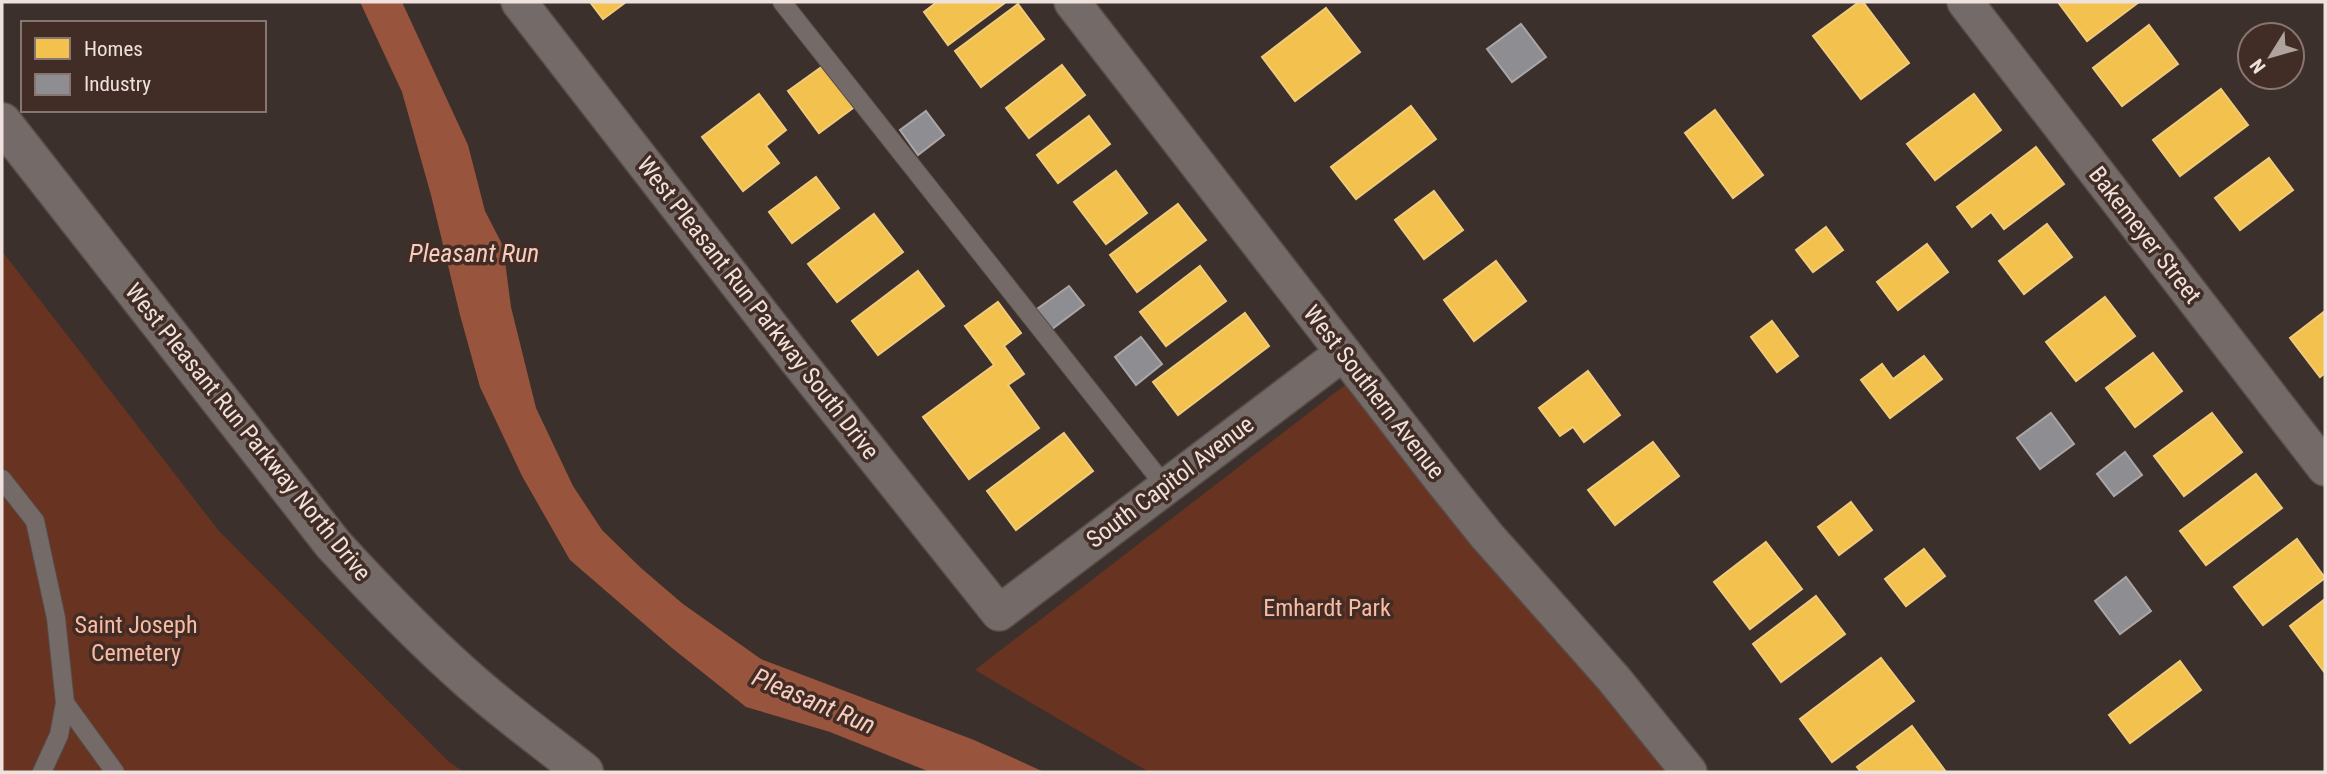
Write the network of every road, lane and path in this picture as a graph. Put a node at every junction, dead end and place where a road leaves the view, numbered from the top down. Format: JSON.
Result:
{"nodes":[{"id":1,"x":519,"y":2,"type":"edge"},
{"id":2,"x":782,"y":2,"type":"edge"},
{"id":3,"x":1072,"y":2,"type":"edge"},
{"id":4,"x":1965,"y":2,"type":"edge"},
{"id":5,"x":2,"y":122,"type":"edge"},
{"id":6,"x":1343,"y":353,"type":"junction"},
{"id":7,"x":2325,"y":468,"type":"edge"},
{"id":8,"x":2,"y":479,"type":"edge"},
{"id":9,"x":1165,"y":486,"type":"junction"},
{"id":10,"x":999,"y":613,"type":"joint"},
{"id":11,"x":65,"y":703,"type":"junction"},
{"id":12,"x":42,"y":772,"type":"edge"},
{"id":13,"x":115,"y":772,"type":"edge"},
{"id":14,"x":584,"y":772,"type":"edge"},
{"id":15,"x":1689,"y":772,"type":"edge"}],
"edges":[{"from":1,"to":10,"type":"street","name":"West Pleasant Run Parkway South Drive"},
{"from":2,"to":9,"type":"lane"},
{"from":3,"to":6,"type":"street","name":"West Southern Avenue"},
{"from":4,"to":7,"type":"street","name":"Bakemeyer Street"},
{"from":5,"to":14,"type":"street","name":"West Pleasant Run Parkway North Drive"},
{"from":6,"to":9,"type":"street","name":"South Capitol Avenue"},
{"from":6,"to":15,"type":"street","name":"West Southern Avenue"},
{"from":8,"to":11,"type":"lane"},
{"from":9,"to":10,"type":"street","name":"South Capitol Avenue"},
{"from":11,"to":12,"type":"lane"},
{"from":11,"to":13,"type":"lane"}]}
